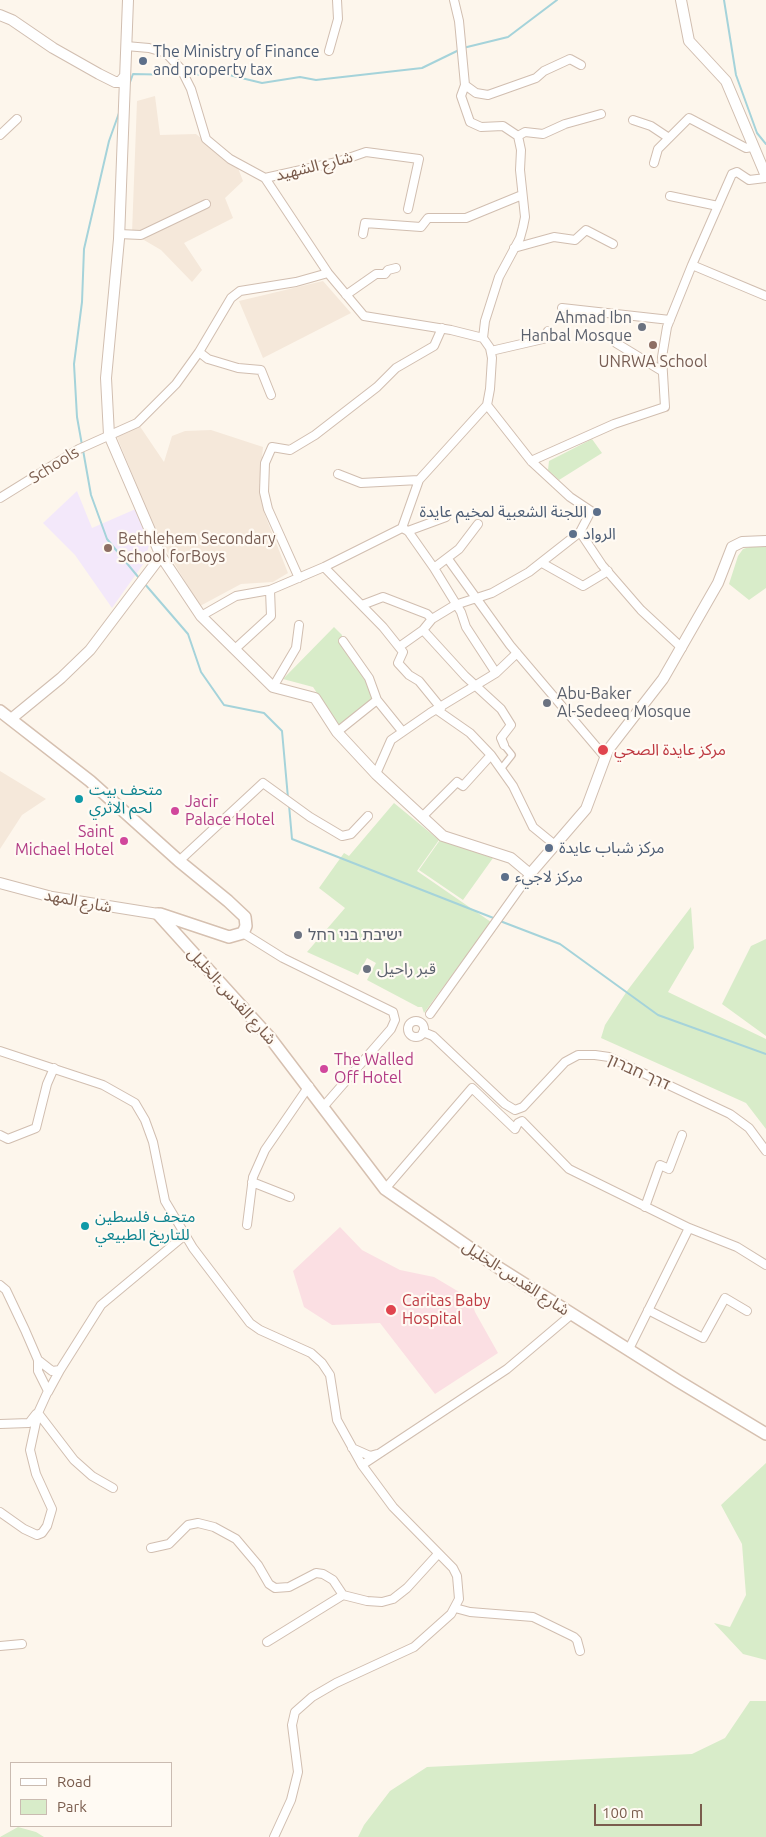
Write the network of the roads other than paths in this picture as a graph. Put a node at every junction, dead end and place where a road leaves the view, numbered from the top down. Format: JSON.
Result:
{"nodes":[{"id":1,"x":128,"y":0,"type":"edge"},
{"id":2,"x":336,"y":0,"type":"edge"},
{"id":3,"x":454,"y":0,"type":"edge"},
{"id":4,"x":681,"y":0,"type":"edge"},
{"id":5,"x":0,"y":15,"type":"edge"},
{"id":6,"x":126,"y":46,"type":"junction"},
{"id":7,"x":329,"y":51,"type":"dead end"},
{"id":8,"x":126,"y":58,"type":"junction"},
{"id":9,"x":581,"y":65,"type":"dead end"},
{"id":10,"x":88,"y":67,"type":"junction"},
{"id":11,"x":120,"y":79,"type":"junction"},
{"id":12,"x":465,"y":85,"type":"junction"},
{"id":13,"x":601,"y":114,"type":"dead end"},
{"id":14,"x":17,"y":118,"type":"dead end"},
{"id":15,"x":632,"y":120,"type":"dead end"},
{"id":16,"x":0,"y":135,"type":"edge"},
{"id":17,"x":518,"y":136,"type":"junction"},
{"id":18,"x":669,"y":138,"type":"junction"},
{"id":19,"x":752,"y":147,"type":"junction"},
{"id":20,"x":654,"y":163,"type":"dead end"},
{"id":21,"x":766,"y":177,"type":"edge"},
{"id":22,"x":264,"y":178,"type":"junction"},
{"id":23,"x":522,"y":196,"type":"junction"},
{"id":24,"x":670,"y":196,"type":"dead end"},
{"id":25,"x":206,"y":204,"type":"dead end"},
{"id":26,"x":718,"y":206,"type":"junction"},
{"id":27,"x":408,"y":209,"type":"dead end"},
{"id":28,"x":119,"y":234,"type":"junction"},
{"id":29,"x":363,"y":234,"type":"dead end"},
{"id":30,"x":613,"y":244,"type":"dead end"},
{"id":31,"x":514,"y":248,"type":"junction"},
{"id":32,"x":692,"y":265,"type":"junction"},
{"id":33,"x":396,"y":268,"type":"dead end"},
{"id":34,"x":328,"y":273,"type":"junction"},
{"id":35,"x":346,"y":295,"type":"junction"},
{"id":36,"x":766,"y":296,"type":"edge"},
{"id":37,"x":562,"y":308,"type":"dead end"},
{"id":38,"x":670,"y":320,"type":"junction"},
{"id":39,"x":442,"y":328,"type":"junction"},
{"id":40,"x":548,"y":331,"type":"dead end"},
{"id":41,"x":483,"y":338,"type":"junction"},
{"id":42,"x":616,"y":343,"type":"dead end"},
{"id":43,"x":491,"y":351,"type":"junction"},
{"id":44,"x":199,"y":352,"type":"junction"},
{"id":45,"x":662,"y":371,"type":"junction"},
{"id":46,"x":271,"y":395,"type":"dead end"},
{"id":47,"x":487,"y":405,"type":"junction"},
{"id":48,"x":110,"y":435,"type":"junction"},
{"id":49,"x":531,"y":461,"type":"junction"},
{"id":50,"x":338,"y":474,"type":"dead end"},
{"id":51,"x":419,"y":480,"type":"junction"},
{"id":52,"x":0,"y":498,"type":"edge"},
{"id":53,"x":446,"y":517,"type":"dead end"},
{"id":54,"x":478,"y":524,"type":"dead end"},
{"id":55,"x":405,"y":529,"type":"junction"},
{"id":56,"x":580,"y":532,"type":"junction"},
{"id":57,"x":766,"y":541,"type":"edge"},
{"id":58,"x":161,"y":556,"type":"junction"},
{"id":59,"x":448,"y":559,"type":"junction"},
{"id":60,"x":542,"y":563,"type":"junction"},
{"id":61,"x":324,"y":568,"type":"junction"},
{"id":62,"x":434,"y":568,"type":"junction"},
{"id":63,"x":608,"y":571,"type":"junction"},
{"id":64,"x":299,"y":578,"type":"junction"},
{"id":65,"x":270,"y":590,"type":"junction"},
{"id":66,"x":476,"y":599,"type":"junction"},
{"id":67,"x":362,"y":605,"type":"junction"},
{"id":68,"x":455,"y":605,"type":"junction"},
{"id":69,"x":201,"y":616,"type":"junction"},
{"id":70,"x":432,"y":619,"type":"junction"},
{"id":71,"x":299,"y":625,"type":"dead end"},
{"id":72,"x":423,"y":630,"type":"junction"},
{"id":73,"x":343,"y":641,"type":"dead end"},
{"id":74,"x":399,"y":647,"type":"junction"},
{"id":75,"x":682,"y":648,"type":"junction"},
{"id":76,"x":235,"y":649,"type":"junction"},
{"id":77,"x":517,"y":653,"type":"junction"},
{"id":78,"x":496,"y":673,"type":"junction"},
{"id":79,"x":477,"y":686,"type":"junction"},
{"id":80,"x":273,"y":687,"type":"junction"},
{"id":81,"x":377,"y":700,"type":"junction"},
{"id":82,"x":439,"y":709,"type":"junction"},
{"id":83,"x":0,"y":710,"type":"edge"},
{"id":84,"x":11,"y":719,"type":"junction"},
{"id":85,"x":402,"y":731,"type":"junction"},
{"id":86,"x":338,"y":732,"type":"junction"},
{"id":87,"x":504,"y":745,"type":"joint"},
{"id":88,"x":491,"y":755,"type":"junction"},
{"id":89,"x":605,"y":757,"type":"junction"},
{"id":90,"x":501,"y":769,"type":"junction"},
{"id":91,"x":376,"y":774,"type":"junction"},
{"id":92,"x":368,"y":816,"type":"dead end"},
{"id":93,"x":423,"y":816,"type":"junction"},
{"id":94,"x":555,"y":845,"type":"junction"},
{"id":95,"x":179,"y":861,"type":"junction"},
{"id":96,"x":530,"y":874,"type":"junction"},
{"id":97,"x":0,"y":883,"type":"edge"},
{"id":98,"x":158,"y":914,"type":"junction"},
{"id":99,"x":243,"y":934,"type":"junction"},
{"id":100,"x":430,"y":1014,"type":"dead end"},
{"id":101,"x":424,"y":1032,"type":"dead end"},
{"id":102,"x":0,"y":1051,"type":"edge"},
{"id":103,"x":54,"y":1068,"type":"junction"},
{"id":104,"x":308,"y":1086,"type":"junction"},
{"id":105,"x":324,"y":1106,"type":"junction"},
{"id":106,"x":0,"y":1135,"type":"edge"},
{"id":107,"x":682,"y":1135,"type":"dead end"},
{"id":108,"x":766,"y":1151,"type":"edge"},
{"id":109,"x":252,"y":1182,"type":"junction"},
{"id":110,"x":385,"y":1189,"type":"junction"},
{"id":111,"x":290,"y":1197,"type":"dead end"},
{"id":112,"x":645,"y":1207,"type":"junction"},
{"id":113,"x":247,"y":1225,"type":"dead end"},
{"id":114,"x":690,"y":1228,"type":"junction"},
{"id":115,"x":186,"y":1235,"type":"junction"},
{"id":116,"x":766,"y":1265,"type":"edge"},
{"id":117,"x":0,"y":1285,"type":"edge"},
{"id":118,"x":648,"y":1310,"type":"junction"},
{"id":119,"x":747,"y":1310,"type":"dead end"},
{"id":120,"x":572,"y":1314,"type":"junction"},
{"id":121,"x":629,"y":1349,"type":"junction"},
{"id":122,"x":38,"y":1360,"type":"junction"},
{"id":123,"x":60,"y":1370,"type":"junction"},
{"id":124,"x":48,"y":1392,"type":"junction"},
{"id":125,"x":38,"y":1413,"type":"junction"},
{"id":126,"x":0,"y":1424,"type":"edge"},
{"id":127,"x":766,"y":1434,"type":"edge"},
{"id":128,"x":352,"y":1448,"type":"junction"},
{"id":129,"x":379,"y":1454,"type":"junction"},
{"id":130,"x":362,"y":1465,"type":"junction"},
{"id":131,"x":113,"y":1488,"type":"dead end"},
{"id":132,"x":0,"y":1512,"type":"edge"},
{"id":133,"x":151,"y":1548,"type":"dead end"},
{"id":134,"x":438,"y":1554,"type":"junction"},
{"id":135,"x":343,"y":1595,"type":"junction"},
{"id":136,"x":455,"y":1608,"type":"junction"},
{"id":137,"x":267,"y":1642,"type":"dead end"},
{"id":138,"x":22,"y":1644,"type":"dead end"},
{"id":139,"x":0,"y":1646,"type":"edge"},
{"id":140,"x":580,"y":1651,"type":"dead end"},
{"id":141,"x":274,"y":1837,"type":"edge"}],
"edges":[{"from":1,"to":6,"type":"street"},
{"from":2,"to":7,"type":"street"},
{"from":3,"to":12,"type":"street"},
{"from":4,"to":19,"type":"street"},
{"from":5,"to":10,"type":"street"},
{"from":6,"to":8,"type":"street"},
{"from":6,"to":22,"type":"street","name":"شارع الشهيد"},
{"from":8,"to":10,"type":"street"},
{"from":8,"to":11,"type":"street"},
{"from":9,"to":12,"type":"street"},
{"from":10,"to":11,"type":"street"},
{"from":11,"to":28,"type":"street"},
{"from":12,"to":17,"type":"street"},
{"from":13,"to":17,"type":"street"},
{"from":14,"to":16,"type":"street"},
{"from":15,"to":18,"type":"street"},
{"from":17,"to":23,"type":"street"},
{"from":18,"to":19,"type":"street"},
{"from":18,"to":20,"type":"street"},
{"from":19,"to":21,"type":"street"},
{"from":21,"to":26,"type":"street"},
{"from":22,"to":27,"type":"street","name":"شارع الشهيد"},
{"from":22,"to":34,"type":"street"},
{"from":23,"to":29,"type":"street"},
{"from":23,"to":31,"type":"street"},
{"from":24,"to":26,"type":"street"},
{"from":25,"to":28,"type":"street"},
{"from":26,"to":32,"type":"street"},
{"from":28,"to":48,"type":"street"},
{"from":30,"to":31,"type":"street"},
{"from":31,"to":41,"type":"street"},
{"from":32,"to":36,"type":"street"},
{"from":32,"to":38,"type":"street"},
{"from":33,"to":35,"type":"street"},
{"from":34,"to":35,"type":"street"},
{"from":34,"to":44,"type":"street","name":"Schools"},
{"from":35,"to":39,"type":"street"},
{"from":37,"to":38,"type":"street"},
{"from":38,"to":45,"type":"street"},
{"from":39,"to":41,"type":"street"},
{"from":39,"to":64,"type":"street"},
{"from":40,"to":43,"type":"street"},
{"from":41,"to":43,"type":"street"},
{"from":42,"to":45,"type":"street"},
{"from":43,"to":47,"type":"street"},
{"from":44,"to":46,"type":"street"},
{"from":44,"to":48,"type":"street","name":"Schools"},
{"from":45,"to":49,"type":"street"},
{"from":47,"to":49,"type":"street"},
{"from":47,"to":51,"type":"street"},
{"from":48,"to":52,"type":"street","name":"Schools"},
{"from":48,"to":58,"type":"street"},
{"from":49,"to":56,"type":"street"},
{"from":50,"to":51,"type":"street"},
{"from":51,"to":55,"type":"street"},
{"from":53,"to":55,"type":"street"},
{"from":54,"to":59,"type":"street"},
{"from":55,"to":61,"type":"street"},
{"from":55,"to":62,"type":"street"},
{"from":56,"to":60,"type":"street"},
{"from":56,"to":63,"type":"street"},
{"from":57,"to":75,"type":"street"},
{"from":58,"to":69,"type":"street"},
{"from":58,"to":84,"type":"street"},
{"from":59,"to":62,"type":"street"},
{"from":59,"to":66,"type":"street"},
{"from":60,"to":63,"type":"street"},
{"from":60,"to":66,"type":"street"},
{"from":61,"to":64,"type":"street"},
{"from":61,"to":67,"type":"street"},
{"from":62,"to":68,"type":"street"},
{"from":63,"to":75,"type":"street"},
{"from":64,"to":65,"type":"street"},
{"from":65,"to":69,"type":"street"},
{"from":65,"to":76,"type":"street"},
{"from":66,"to":68,"type":"street"},
{"from":66,"to":77,"type":"street"},
{"from":67,"to":70,"type":"street"},
{"from":67,"to":74,"type":"street"},
{"from":68,"to":70,"type":"street"},
{"from":68,"to":78,"type":"street"},
{"from":69,"to":76,"type":"street"},
{"from":70,"to":72,"type":"street"},
{"from":71,"to":80,"type":"street"},
{"from":72,"to":74,"type":"street"},
{"from":72,"to":79,"type":"street"},
{"from":73,"to":81,"type":"street"},
{"from":74,"to":82,"type":"street"},
{"from":75,"to":89,"type":"street"},
{"from":76,"to":80,"type":"street"},
{"from":77,"to":78,"type":"street"},
{"from":77,"to":89,"type":"street"},
{"from":78,"to":79,"type":"street"},
{"from":79,"to":82,"type":"street"},
{"from":79,"to":87,"type":"street"},
{"from":80,"to":86,"type":"street"},
{"from":81,"to":85,"type":"street"},
{"from":81,"to":86,"type":"street"},
{"from":82,"to":85,"type":"street"},
{"from":82,"to":88,"type":"street"},
{"from":83,"to":84,"type":"main road"},
{"from":84,"to":95,"type":"main road"},
{"from":85,"to":91,"type":"street"},
{"from":86,"to":91,"type":"street"},
{"from":87,"to":90,"type":"street"},
{"from":88,"to":90,"type":"street"},
{"from":88,"to":93,"type":"street"},
{"from":89,"to":94,"type":"street"},
{"from":90,"to":94,"type":"street"},
{"from":91,"to":93,"type":"street"},
{"from":92,"to":95,"type":"street"},
{"from":93,"to":96,"type":"street"},
{"from":94,"to":96,"type":"street"},
{"from":95,"to":99,"type":"main road"},
{"from":96,"to":100,"type":"street"},
{"from":97,"to":98,"type":"street","name":"شارع المهد"},
{"from":98,"to":99,"type":"main road","name":"شارع القدس-الخليل"},
{"from":98,"to":104,"type":"main road","name":"شارع القدس-الخليل"},
{"from":99,"to":105,"type":"street"},
{"from":101,"to":108,"type":"street","name":"דרך חברון"},
{"from":102,"to":103,"type":"street"},
{"from":103,"to":106,"type":"street"},
{"from":103,"to":115,"type":"street"},
{"from":104,"to":105,"type":"main road","name":"شارع القدس-الخليل"},
{"from":104,"to":109,"type":"street"},
{"from":105,"to":110,"type":"main road","name":"شارع القدس-الخليل"},
{"from":107,"to":112,"type":"street"},
{"from":109,"to":111,"type":"street"},
{"from":109,"to":113,"type":"street"},
{"from":110,"to":112,"type":"street"},
{"from":110,"to":120,"type":"main road","name":"شارع القدس-الخليل"},
{"from":112,"to":114,"type":"street"},
{"from":114,"to":116,"type":"street"},
{"from":114,"to":118,"type":"street"},
{"from":115,"to":123,"type":"street"},
{"from":115,"to":128,"type":"street"},
{"from":117,"to":122,"type":"street"},
{"from":118,"to":119,"type":"street"},
{"from":118,"to":121,"type":"street"},
{"from":120,"to":121,"type":"main road","name":"شارع القدس-الخليل"},
{"from":120,"to":129,"type":"street"},
{"from":121,"to":127,"type":"main road","name":"شارع القدس-الخليل"},
{"from":122,"to":123,"type":"street"},
{"from":122,"to":124,"type":"street"},
{"from":123,"to":124,"type":"street"},
{"from":124,"to":125,"type":"street"},
{"from":125,"to":126,"type":"street"},
{"from":125,"to":131,"type":"street"},
{"from":125,"to":132,"type":"street"},
{"from":128,"to":129,"type":"street"},
{"from":128,"to":130,"type":"street"},
{"from":129,"to":130,"type":"street"},
{"from":130,"to":134,"type":"street"},
{"from":133,"to":135,"type":"street"},
{"from":134,"to":135,"type":"street"},
{"from":134,"to":136,"type":"street"},
{"from":135,"to":137,"type":"street"},
{"from":136,"to":140,"type":"street"},
{"from":136,"to":141,"type":"street"},
{"from":138,"to":139,"type":"street"}]}
